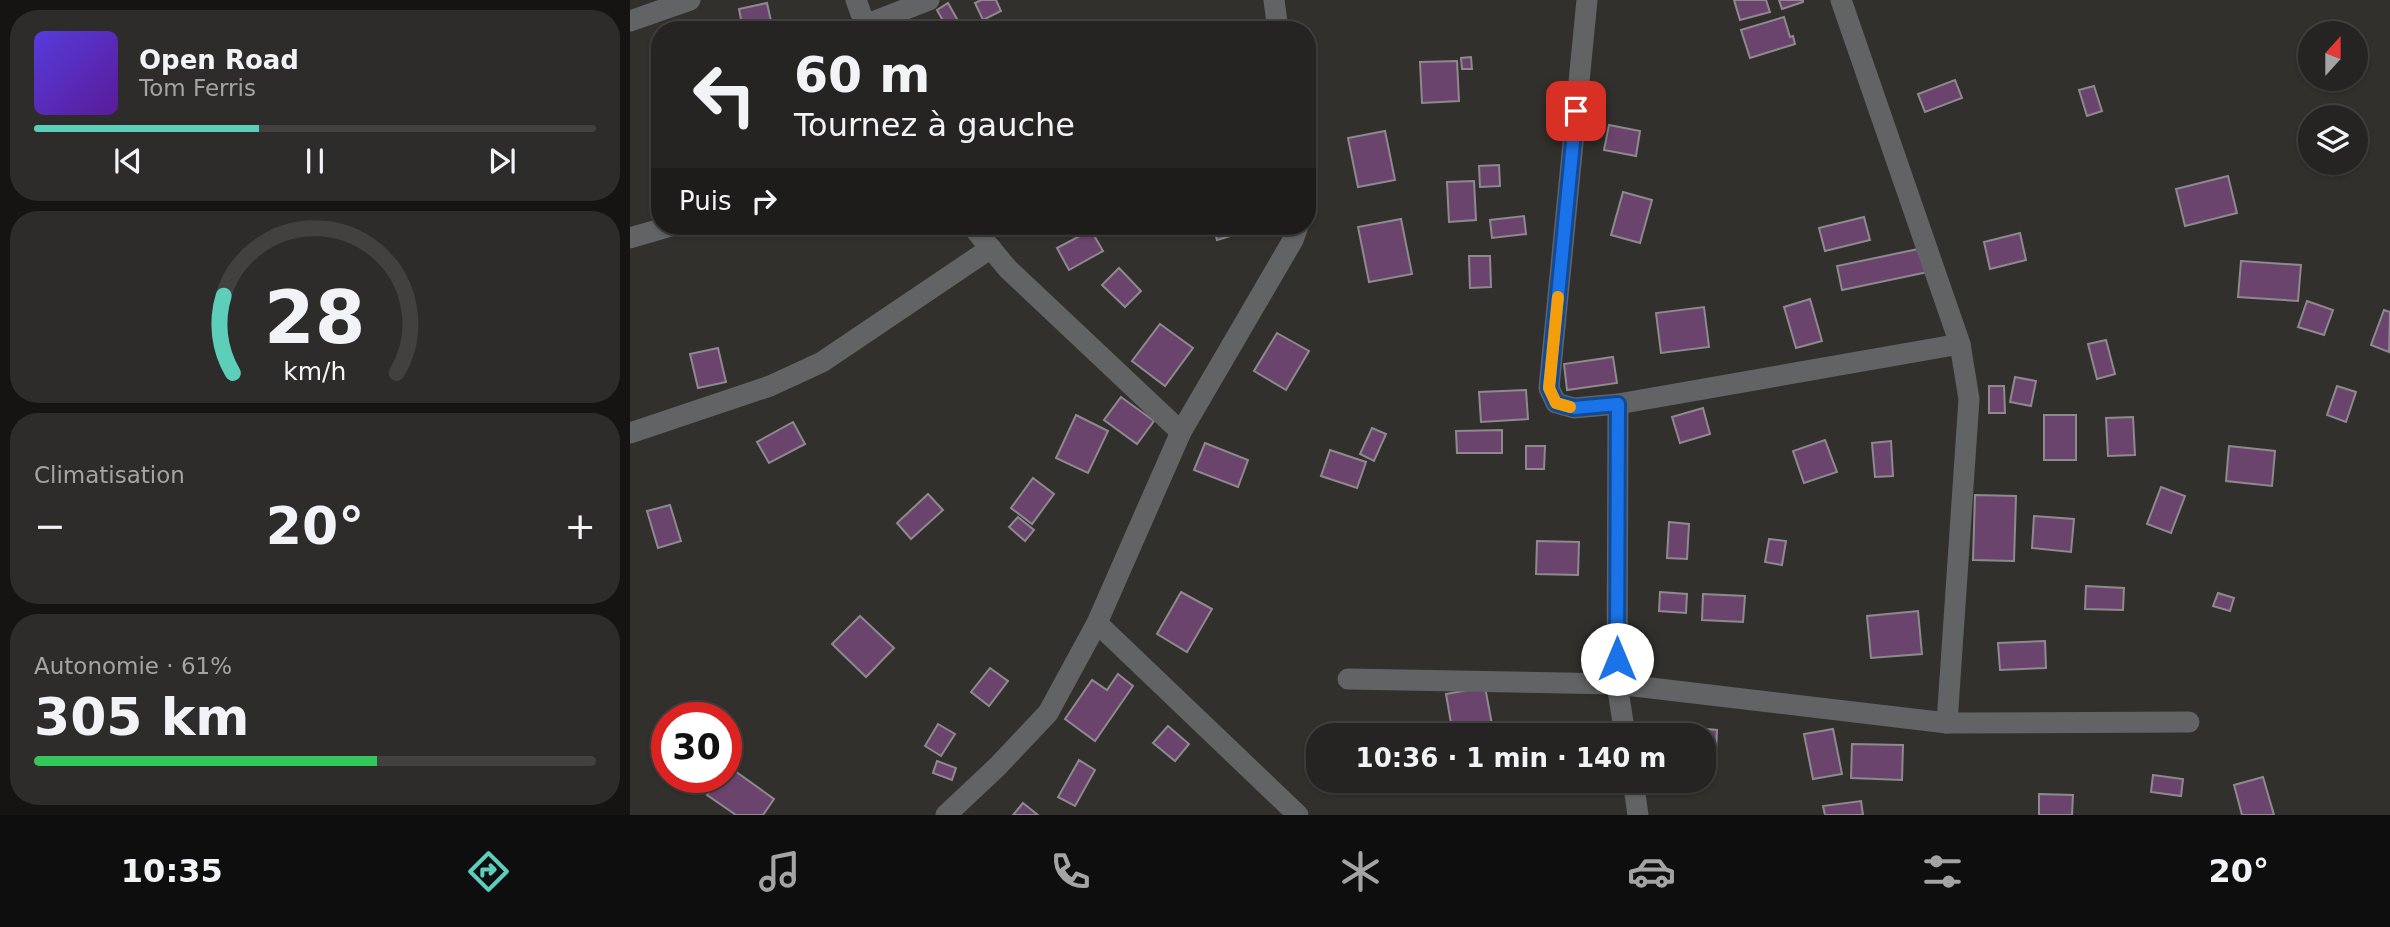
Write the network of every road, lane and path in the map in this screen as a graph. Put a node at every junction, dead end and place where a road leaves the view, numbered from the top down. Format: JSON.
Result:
{"nodes":[{"id":1,"x":690,"y":0,"type":"edge"},
{"id":2,"x":856,"y":0,"type":"edge"},
{"id":3,"x":929,"y":0,"type":"edge"},
{"id":4,"x":1274,"y":0,"type":"edge"},
{"id":5,"x":1587,"y":0,"type":"edge"},
{"id":6,"x":1841,"y":0,"type":"edge"},
{"id":7,"x":630,"y":21,"type":"edge"},
{"id":8,"x":864,"y":21,"type":"edge"},
{"id":9,"x":880,"y":21,"type":"edge"},
{"id":10,"x":1277,"y":21,"type":"edge"},
{"id":11,"x":651,"y":232,"type":"edge"},
{"id":12,"x":980,"y":235,"type":"edge"},
{"id":13,"x":1295,"y":235,"type":"edge"},
{"id":14,"x":630,"y":238,"type":"edge"},
{"id":15,"x":991,"y":248,"type":"junction"},
{"id":16,"x":1960,"y":344,"type":"junction"},
{"id":17,"x":1618,"y":404,"type":"junction"},
{"id":18,"x":1181,"y":432,"type":"junction"},
{"id":19,"x":630,"y":433,"type":"edge"},
{"id":20,"x":1097,"y":623,"type":"junction"},
{"id":21,"x":1348,"y":679,"type":"dead end"},
{"id":22,"x":1617,"y":684,"type":"junction"},
{"id":23,"x":2189,"y":722,"type":"dead end"},
{"id":24,"x":1623,"y":723,"type":"edge"},
{"id":25,"x":1947,"y":723,"type":"junction"},
{"id":26,"x":1635,"y":793,"type":"edge"},
{"id":27,"x":946,"y":815,"type":"edge"},
{"id":28,"x":1298,"y":815,"type":"edge"},
{"id":29,"x":1638,"y":815,"type":"edge"}],
"edges":[{"from":1,"to":7,"type":"street"},
{"from":2,"to":8,"type":"street"},
{"from":3,"to":9,"type":"street"},
{"from":4,"to":10,"type":"street"},
{"from":5,"to":17,"type":"street"},
{"from":6,"to":16,"type":"street"},
{"from":11,"to":14,"type":"street"},
{"from":12,"to":15,"type":"street"},
{"from":13,"to":18,"type":"street"},
{"from":15,"to":18,"type":"street"},
{"from":15,"to":19,"type":"street"},
{"from":16,"to":17,"type":"street"},
{"from":16,"to":25,"type":"street"},
{"from":17,"to":22,"type":"street"},
{"from":18,"to":20,"type":"street"},
{"from":20,"to":27,"type":"street"},
{"from":20,"to":28,"type":"street"},
{"from":21,"to":22,"type":"street"},
{"from":22,"to":24,"type":"street"},
{"from":22,"to":25,"type":"street"},
{"from":23,"to":25,"type":"street"},
{"from":26,"to":29,"type":"street"}]}
